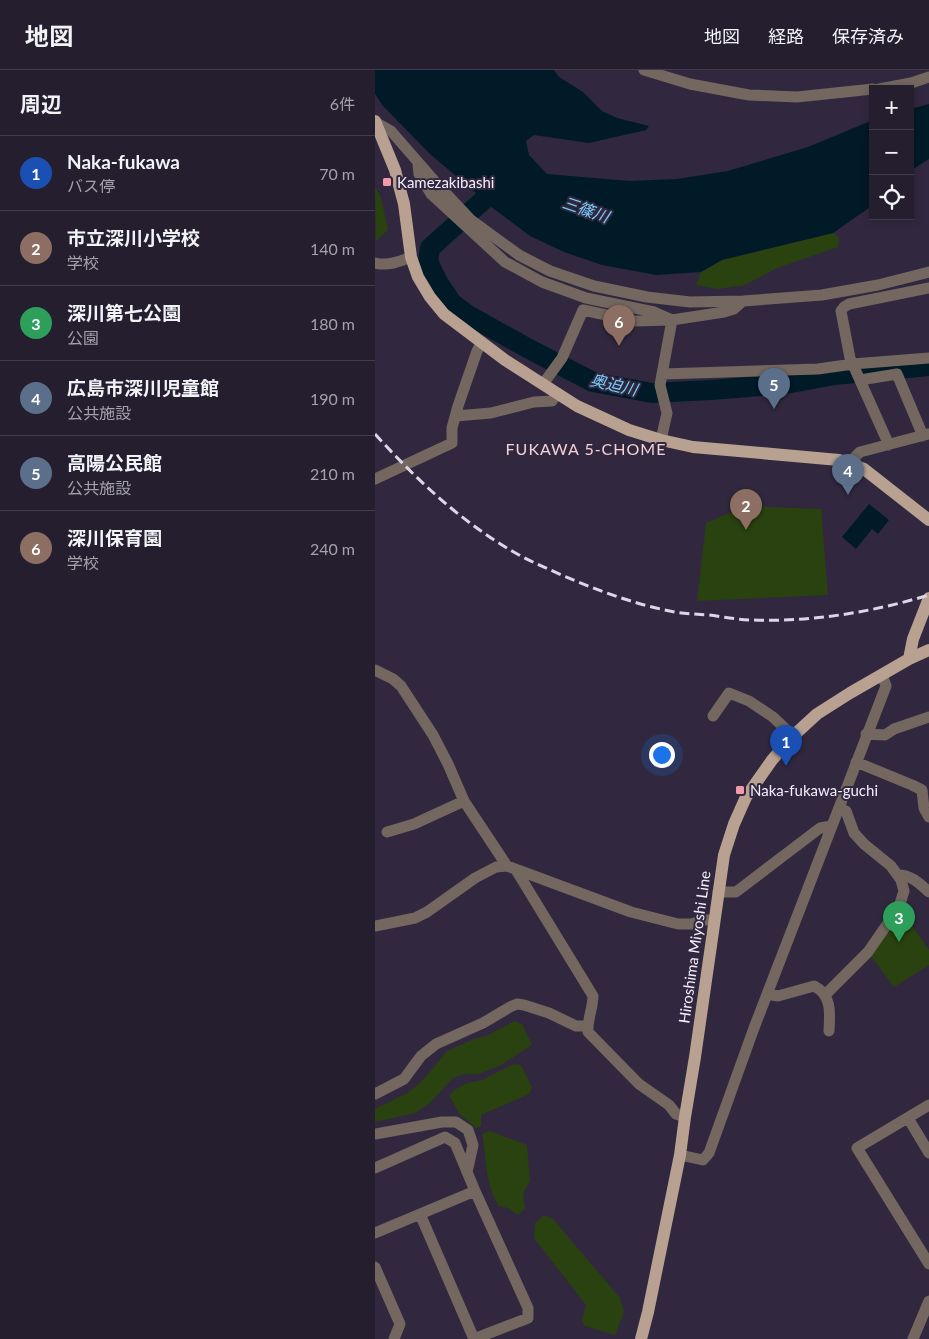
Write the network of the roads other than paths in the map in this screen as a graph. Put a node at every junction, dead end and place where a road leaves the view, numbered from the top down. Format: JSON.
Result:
{"nodes":[{"id":1,"x":644,"y":70,"type":"edge"},
{"id":2,"x":929,"y":77,"type":"edge"},
{"id":3,"x":900,"y":85,"type":"edge"},
{"id":4,"x":869,"y":90,"type":"edge"},
{"id":5,"x":375,"y":122,"type":"edge"},
{"id":6,"x":417,"y":160,"type":"junction"},
{"id":7,"x":411,"y":257,"type":"junction"},
{"id":8,"x":375,"y":263,"type":"edge"},
{"id":9,"x":929,"y":272,"type":"edge"},
{"id":10,"x":929,"y":288,"type":"edge"},
{"id":11,"x":743,"y":302,"type":"junction"},
{"id":12,"x":672,"y":320,"type":"junction"},
{"id":13,"x":482,"y":342,"type":"junction"},
{"id":14,"x":929,"y":358,"type":"edge"},
{"id":15,"x":857,"y":372,"type":"junction"},
{"id":16,"x":662,"y":374,"type":"junction"},
{"id":17,"x":543,"y":384,"type":"junction"},
{"id":18,"x":557,"y":393,"type":"junction"},
{"id":19,"x":456,"y":416,"type":"junction"},
{"id":20,"x":926,"y":435,"type":"edge"},
{"id":21,"x":661,"y":440,"type":"junction"},
{"id":22,"x":889,"y":445,"type":"junction"},
{"id":23,"x":849,"y":464,"type":"junction"},
{"id":24,"x":375,"y":479,"type":"edge"},
{"id":25,"x":929,"y":520,"type":"edge"},
{"id":26,"x":929,"y":598,"type":"edge"},
{"id":27,"x":929,"y":650,"type":"edge"},
{"id":28,"x":909,"y":659,"type":"junction"},
{"id":29,"x":375,"y":670,"type":"edge"},
{"id":30,"x":882,"y":675,"type":"junction"},
{"id":31,"x":713,"y":716,"type":"dead end"},
{"id":32,"x":929,"y":717,"type":"edge"},
{"id":33,"x":866,"y":734,"type":"junction"},
{"id":34,"x":793,"y":736,"type":"junction"},
{"id":35,"x":856,"y":762,"type":"junction"},
{"id":36,"x":464,"y":801,"type":"junction"},
{"id":37,"x":839,"y":808,"type":"junction"},
{"id":38,"x":929,"y":817,"type":"edge"},
{"id":39,"x":831,"y":826,"type":"junction"},
{"id":40,"x":387,"y":832,"type":"dead end"},
{"id":41,"x":512,"y":868,"type":"junction"},
{"id":42,"x":898,"y":875,"type":"junction"},
{"id":43,"x":718,"y":892,"type":"junction"},
{"id":44,"x":929,"y":892,"type":"edge"},
{"id":45,"x":714,"y":920,"type":"junction"},
{"id":46,"x":375,"y":926,"type":"edge"},
{"id":47,"x":767,"y":994,"type":"junction"},
{"id":48,"x":825,"y":995,"type":"junction"},
{"id":49,"x":588,"y":1026,"type":"junction"},
{"id":50,"x":829,"y":1030,"type":"dead end"},
{"id":51,"x":375,"y":1094,"type":"edge"},
{"id":52,"x":929,"y":1105,"type":"edge"},
{"id":53,"x":685,"y":1117,"type":"junction"},
{"id":54,"x":908,"y":1118,"type":"junction"},
{"id":55,"x":375,"y":1134,"type":"edge"},
{"id":56,"x":929,"y":1153,"type":"edge"},
{"id":57,"x":680,"y":1155,"type":"junction"},
{"id":58,"x":375,"y":1168,"type":"edge"},
{"id":59,"x":467,"y":1172,"type":"junction"},
{"id":60,"x":475,"y":1191,"type":"junction"},
{"id":61,"x":419,"y":1214,"type":"junction"},
{"id":62,"x":375,"y":1233,"type":"edge"},
{"id":63,"x":929,"y":1264,"type":"edge"},
{"id":64,"x":375,"y":1267,"type":"edge"},
{"id":65,"x":929,"y":1301,"type":"edge"},
{"id":66,"x":395,"y":1339,"type":"edge"},
{"id":67,"x":474,"y":1339,"type":"edge"},
{"id":68,"x":641,"y":1339,"type":"edge"},
{"id":69,"x":913,"y":1339,"type":"edge"}],
"edges":[{"from":1,"to":4,"type":"street"},
{"from":2,"to":3,"type":"street"},
{"from":5,"to":6,"type":"street"},
{"from":5,"to":7,"type":"main road"},
{"from":6,"to":11,"type":"street"},
{"from":6,"to":12,"type":"street"},
{"from":7,"to":8,"type":"street"},
{"from":7,"to":13,"type":"main road"},
{"from":9,"to":11,"type":"street"},
{"from":10,"to":15,"type":"street"},
{"from":11,"to":12,"type":"street"},
{"from":12,"to":16,"type":"street"},
{"from":12,"to":17,"type":"street"},
{"from":13,"to":17,"type":"main road"},
{"from":13,"to":19,"type":"street"},
{"from":14,"to":15,"type":"street"},
{"from":15,"to":16,"type":"street"},
{"from":15,"to":20,"type":"street"},
{"from":15,"to":22,"type":"street"},
{"from":16,"to":21,"type":"street"},
{"from":17,"to":18,"type":"main road"},
{"from":18,"to":19,"type":"street"},
{"from":18,"to":21,"type":"main road"},
{"from":19,"to":24,"type":"street"},
{"from":20,"to":22,"type":"street"},
{"from":21,"to":23,"type":"main road"},
{"from":22,"to":23,"type":"street"},
{"from":23,"to":25,"type":"main road"},
{"from":26,"to":28,"type":"main road"},
{"from":27,"to":28,"type":"main road","name":"Hiroshima Miyoshi Line"},
{"from":28,"to":30,"type":"main road","name":"Hiroshima Miyoshi Line"},
{"from":29,"to":36,"type":"street"},
{"from":30,"to":33,"type":"street"},
{"from":30,"to":34,"type":"main road","name":"Hiroshima Miyoshi Line"},
{"from":31,"to":34,"type":"street"},
{"from":32,"to":33,"type":"street"},
{"from":33,"to":35,"type":"street"},
{"from":34,"to":43,"type":"main road","name":"Hiroshima Miyoshi Line"},
{"from":35,"to":37,"type":"street"},
{"from":35,"to":38,"type":"street"},
{"from":36,"to":40,"type":"street"},
{"from":36,"to":41,"type":"street"},
{"from":37,"to":39,"type":"street"},
{"from":37,"to":42,"type":"street"},
{"from":39,"to":43,"type":"street"},
{"from":39,"to":47,"type":"street"},
{"from":41,"to":45,"type":"street"},
{"from":41,"to":46,"type":"street"},
{"from":41,"to":49,"type":"street"},
{"from":42,"to":44,"type":"street"},
{"from":42,"to":48,"type":"street"},
{"from":43,"to":45,"type":"main road","name":"Hiroshima Miyoshi Line"},
{"from":45,"to":53,"type":"main road","name":"Hiroshima Miyoshi Line"},
{"from":47,"to":48,"type":"street"},
{"from":47,"to":57,"type":"street"},
{"from":48,"to":50,"type":"street"},
{"from":49,"to":51,"type":"street"},
{"from":49,"to":53,"type":"street"},
{"from":52,"to":54,"type":"street"},
{"from":53,"to":57,"type":"main road","name":"Hiroshima Miyoshi Line"},
{"from":54,"to":56,"type":"street"},
{"from":54,"to":63,"type":"street"},
{"from":55,"to":59,"type":"street"},
{"from":57,"to":68,"type":"main road","name":"Hiroshima Miyoshi Line"},
{"from":58,"to":59,"type":"street"},
{"from":59,"to":60,"type":"street"},
{"from":60,"to":61,"type":"street"},
{"from":60,"to":67,"type":"street"},
{"from":61,"to":62,"type":"street"},
{"from":61,"to":67,"type":"street"},
{"from":64,"to":66,"type":"street"},
{"from":65,"to":69,"type":"street"}]}
